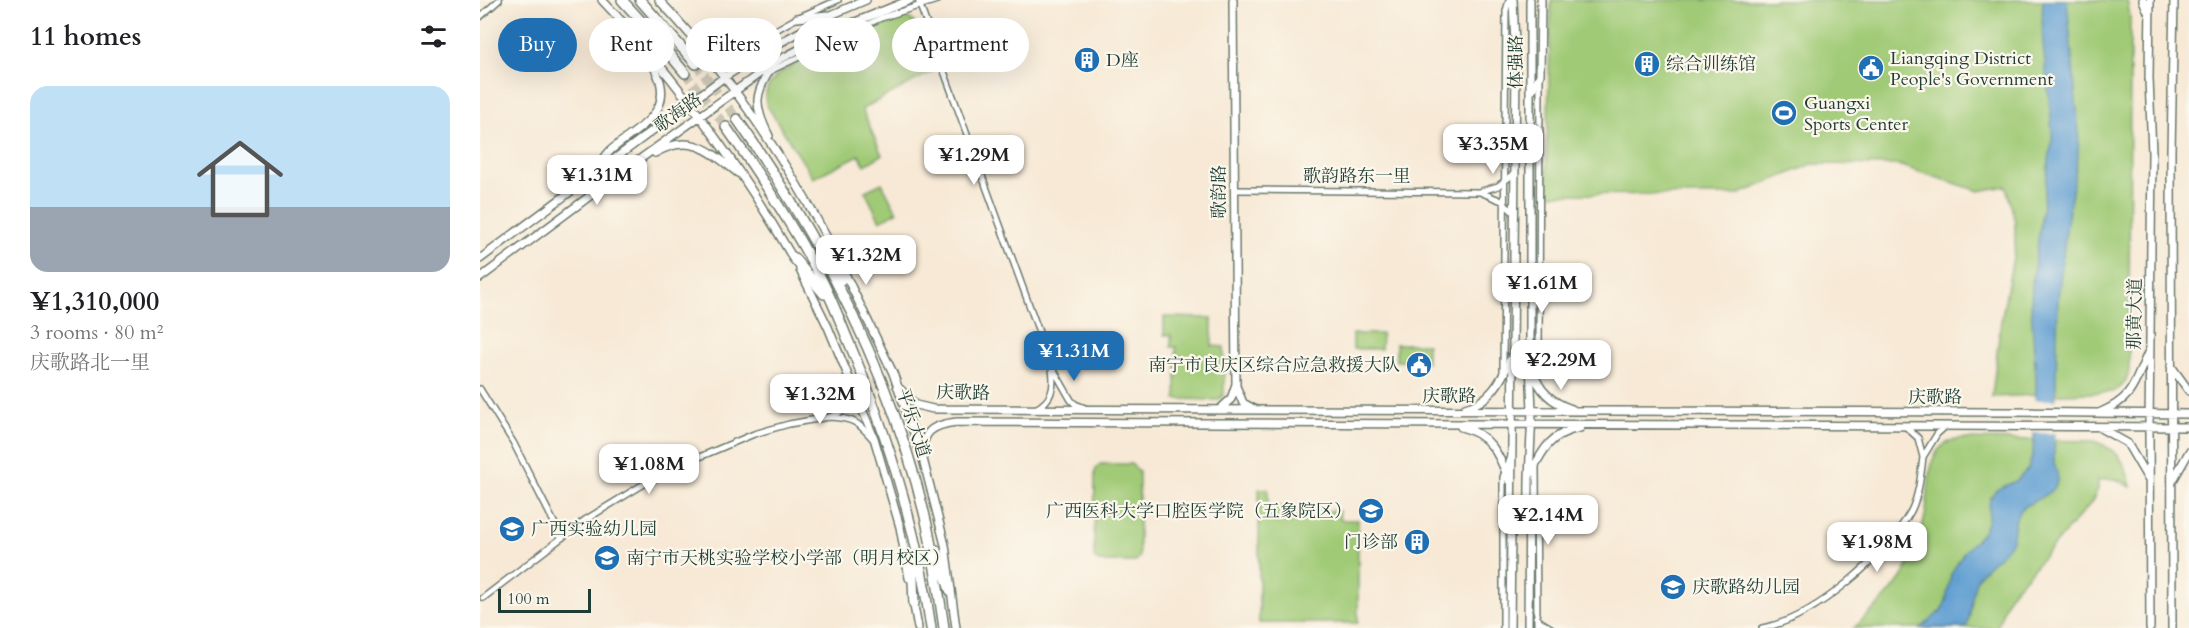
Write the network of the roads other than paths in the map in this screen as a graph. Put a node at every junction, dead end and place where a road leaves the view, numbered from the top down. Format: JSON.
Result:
{"nodes":[{"id":1,"x":500,"y":0,"type":"edge"},
{"id":2,"x":603,"y":0,"type":"edge"},
{"id":3,"x":622,"y":0,"type":"edge"},
{"id":4,"x":640,"y":0,"type":"edge"},
{"id":5,"x":658,"y":0,"type":"edge"},
{"id":6,"x":838,"y":0,"type":"edge"},
{"id":7,"x":864,"y":0,"type":"edge"},
{"id":8,"x":910,"y":0,"type":"edge"},
{"id":9,"x":937,"y":0,"type":"edge"},
{"id":10,"x":1233,"y":0,"type":"edge"},
{"id":11,"x":1530,"y":0,"type":"edge"},
{"id":12,"x":1541,"y":0,"type":"edge"},
{"id":13,"x":2143,"y":0,"type":"edge"},
{"id":14,"x":2150,"y":0,"type":"edge"},
{"id":15,"x":2174,"y":0,"type":"edge"},
{"id":16,"x":1510,"y":1,"type":"edge"},
{"id":17,"x":919,"y":3,"type":"edge"},
{"id":18,"x":831,"y":15,"type":"junction"},
{"id":19,"x":2150,"y":16,"type":"junction"},
{"id":20,"x":480,"y":17,"type":"edge"},
{"id":21,"x":620,"y":18,"type":"edge"},
{"id":22,"x":797,"y":18,"type":"joint"},
{"id":23,"x":679,"y":22,"type":"junction"},
{"id":24,"x":686,"y":28,"type":"edge"},
{"id":25,"x":782,"y":41,"type":"edge"},
{"id":26,"x":686,"y":53,"type":"edge"},
{"id":27,"x":782,"y":58,"type":"edge"},
{"id":28,"x":782,"y":65,"type":"edge"},
{"id":29,"x":656,"y":72,"type":"edge"},
{"id":30,"x":666,"y":72,"type":"edge"},
{"id":31,"x":732,"y":72,"type":"edge"},
{"id":32,"x":761,"y":72,"type":"edge"},
{"id":33,"x":767,"y":72,"type":"edge"},
{"id":34,"x":769,"y":72,"type":"edge"},
{"id":35,"x":685,"y":73,"type":"tunnel mouth"},
{"id":36,"x":1540,"y":75,"type":"junction"},
{"id":37,"x":755,"y":76,"type":"junction"},
{"id":38,"x":723,"y":78,"type":"junction"},
{"id":39,"x":734,"y":91,"type":"junction"},
{"id":40,"x":1531,"y":92,"type":"junction"},
{"id":41,"x":691,"y":103,"type":"junction"},
{"id":42,"x":700,"y":115,"type":"junction"},
{"id":43,"x":737,"y":119,"type":"tunnel mouth"},
{"id":44,"x":726,"y":127,"type":"tunnel mouth"},
{"id":45,"x":781,"y":160,"type":"junction"},
{"id":46,"x":597,"y":172,"type":"junction"},
{"id":47,"x":622,"y":172,"type":"junction"},
{"id":48,"x":1515,"y":172,"type":"junction"},
{"id":49,"x":744,"y":177,"type":"junction"},
{"id":50,"x":1505,"y":181,"type":"junction"},
{"id":51,"x":1234,"y":190,"type":"junction"},
{"id":52,"x":1480,"y":192,"type":"junction"},
{"id":53,"x":1505,"y":204,"type":"junction"},
{"id":54,"x":1514,"y":213,"type":"junction"},
{"id":55,"x":831,"y":245,"type":"junction"},
{"id":56,"x":793,"y":257,"type":"junction"},
{"id":57,"x":480,"y":259,"type":"edge"},
{"id":58,"x":480,"y":278,"type":"edge"},
{"id":59,"x":848,"y":302,"type":"junction"},
{"id":60,"x":833,"y":304,"type":"junction"},
{"id":61,"x":2150,"y":348,"type":"junction"},
{"id":62,"x":1512,"y":354,"type":"junction"},
{"id":63,"x":1530,"y":363,"type":"junction"},
{"id":64,"x":1051,"y":365,"type":"junction"},
{"id":65,"x":2171,"y":365,"type":"junction"},
{"id":66,"x":1503,"y":375,"type":"junction"},
{"id":67,"x":1535,"y":378,"type":"junction"},
{"id":68,"x":851,"y":382,"type":"junction"},
{"id":69,"x":1236,"y":384,"type":"junction"},
{"id":70,"x":897,"y":386,"type":"junction"},
{"id":71,"x":480,"y":389,"type":"edge"},
{"id":72,"x":2189,"y":391,"type":"edge"},
{"id":73,"x":1532,"y":392,"type":"junction"},
{"id":74,"x":957,"y":409,"type":"junction"},
{"id":75,"x":1034,"y":409,"type":"junction"},
{"id":76,"x":1088,"y":409,"type":"junction"},
{"id":77,"x":1219,"y":410,"type":"junction"},
{"id":78,"x":1258,"y":410,"type":"junction"},
{"id":79,"x":1407,"y":411,"type":"junction"},
{"id":80,"x":1447,"y":411,"type":"junction"},
{"id":81,"x":1511,"y":411,"type":"junction"},
{"id":82,"x":1532,"y":411,"type":"junction"},
{"id":83,"x":1596,"y":412,"type":"junction"},
{"id":84,"x":1960,"y":412,"type":"junction"},
{"id":85,"x":2094,"y":413,"type":"junction"},
{"id":86,"x":2149,"y":414,"type":"junction"},
{"id":87,"x":2171,"y":414,"type":"junction"},
{"id":88,"x":2189,"y":414,"type":"edge"},
{"id":89,"x":829,"y":417,"type":"junction"},
{"id":90,"x":957,"y":422,"type":"junction"},
{"id":91,"x":1407,"y":424,"type":"junction"},
{"id":92,"x":1446,"y":424,"type":"junction"},
{"id":93,"x":1511,"y":424,"type":"junction"},
{"id":94,"x":1531,"y":425,"type":"junction"},
{"id":95,"x":1596,"y":425,"type":"junction"},
{"id":96,"x":1905,"y":426,"type":"junction"},
{"id":97,"x":1947,"y":426,"type":"junction"},
{"id":98,"x":1960,"y":426,"type":"junction"},
{"id":99,"x":2094,"y":426,"type":"junction"},
{"id":100,"x":2149,"y":427,"type":"junction"},
{"id":101,"x":2171,"y":427,"type":"junction"},
{"id":102,"x":2189,"y":427,"type":"edge"},
{"id":103,"x":874,"y":440,"type":"junction"},
{"id":104,"x":2189,"y":452,"type":"edge"},
{"id":105,"x":1511,"y":456,"type":"junction"},
{"id":106,"x":1923,"y":457,"type":"junction"},
{"id":107,"x":923,"y":459,"type":"junction"},
{"id":108,"x":1536,"y":464,"type":"junction"},
{"id":109,"x":1506,"y":470,"type":"junction"},
{"id":110,"x":1529,"y":478,"type":"junction"},
{"id":111,"x":2149,"y":480,"type":"junction"},
{"id":112,"x":2171,"y":484,"type":"junction"},
{"id":113,"x":1511,"y":485,"type":"junction"},
{"id":114,"x":927,"y":525,"type":"junction"},
{"id":115,"x":911,"y":531,"type":"junction"},
{"id":116,"x":562,"y":538,"type":"junction"},
{"id":117,"x":950,"y":590,"type":"junction"},
{"id":118,"x":481,"y":599,"type":"edge"},
{"id":119,"x":914,"y":604,"type":"junction"},
{"id":120,"x":1536,"y":617,"type":"junction"},
{"id":121,"x":918,"y":628,"type":"edge"},
{"id":122,"x":931,"y":628,"type":"edge"},
{"id":123,"x":944,"y":628,"type":"edge"},
{"id":124,"x":956,"y":628,"type":"edge"},
{"id":125,"x":1503,"y":628,"type":"edge"},
{"id":126,"x":1510,"y":628,"type":"edge"},
{"id":127,"x":1528,"y":628,"type":"edge"},
{"id":128,"x":1537,"y":628,"type":"edge"},
{"id":129,"x":1551,"y":628,"type":"edge"},
{"id":130,"x":1762,"y":628,"type":"edge"},
{"id":131,"x":2150,"y":628,"type":"edge"},
{"id":132,"x":2172,"y":628,"type":"edge"}],
"edges":[{"from":1,"to":20,"type":"street"},
{"from":2,"to":21,"type":"main road"},
{"from":3,"to":35,"type":"highway"},
{"from":4,"to":26,"type":"highway"},
{"from":5,"to":23,"type":"main road"},
{"from":6,"to":22,"type":"street"},
{"from":7,"to":18,"type":"main road","name":"歌海路"},
{"from":8,"to":27,"type":"main road","name":"歌海路"},
{"from":9,"to":17,"type":"street"},
{"from":10,"to":51,"type":"main road","name":"歌韵路"},
{"from":11,"to":40,"type":"main road","name":"体强路"},
{"from":12,"to":36,"type":"main road"},
{"from":13,"to":19,"type":"main road"},
{"from":14,"to":19,"type":"main road","name":"那黄大道"},
{"from":15,"to":65,"type":"main road","name":"那黄大道"},
{"from":16,"to":48,"type":"main road","name":"体强路"},
{"from":16,"to":50,"type":"street"},
{"from":17,"to":28,"type":"street"},
{"from":17,"to":64,"type":"street"},
{"from":18,"to":22,"type":"main road"},
{"from":18,"to":25,"type":"main road","name":"歌海路"},
{"from":19,"to":61,"type":"main road","name":"那黄大道"},
{"from":23,"to":24,"type":"main road"},
{"from":23,"to":38,"type":"main road"},
{"from":29,"to":46,"type":"main road"},
{"from":30,"to":41,"type":"main road"},
{"from":31,"to":38,"type":"main road","name":"歌海路"},
{"from":32,"to":37,"type":"main road","name":"歌海路"},
{"from":33,"to":37,"type":"street"},
{"from":34,"to":45,"type":"main road"},
{"from":36,"to":40,"type":"main road"},
{"from":36,"to":67,"type":"street"},
{"from":37,"to":39,"type":"main road","name":"歌海路"},
{"from":38,"to":39,"type":"main road"},
{"from":38,"to":41,"type":"main road","name":"歌海路"},
{"from":39,"to":42,"type":"main road","name":"歌海路"},
{"from":39,"to":45,"type":"main road"},
{"from":40,"to":63,"type":"main road","name":"体强路"},
{"from":41,"to":42,"type":"main road"},
{"from":41,"to":46,"type":"main road","name":"歌海路"},
{"from":42,"to":47,"type":"main road","name":"歌海路"},
{"from":42,"to":49,"type":"main road"},
{"from":43,"to":59,"type":"highway","name":"平乐大道"},
{"from":44,"to":60,"type":"highway","name":"平乐大道"},
{"from":45,"to":55,"type":"main road"},
{"from":46,"to":57,"type":"main road","name":"歌海路"},
{"from":47,"to":49,"type":"main road"},
{"from":47,"to":58,"type":"main road","name":"歌海路"},
{"from":48,"to":50,"type":"street","name":"歌韵路东一里"},
{"from":48,"to":54,"type":"main road","name":"体强路"},
{"from":49,"to":56,"type":"main road"},
{"from":50,"to":52,"type":"street","name":"歌韵路东一里"},
{"from":50,"to":53,"type":"street"},
{"from":51,"to":52,"type":"street","name":"歌韵路东一里"},
{"from":51,"to":69,"type":"main road","name":"歌韵路"},
{"from":52,"to":53,"type":"street","name":"歌韵路东一里"},
{"from":53,"to":54,"type":"street","name":"歌韵路东一里"},
{"from":53,"to":66,"type":"street"},
{"from":54,"to":62,"type":"main road","name":"体强路"},
{"from":55,"to":59,"type":"highway"},
{"from":55,"to":70,"type":"main road"},
{"from":56,"to":60,"type":"highway"},
{"from":56,"to":68,"type":"main road"},
{"from":59,"to":114,"type":"highway","name":"平乐大道"},
{"from":60,"to":115,"type":"highway","name":"平乐大道"},
{"from":61,"to":85,"type":"main road"},
{"from":61,"to":86,"type":"main road","name":"那黄大道"},
{"from":62,"to":66,"type":"main road"},
{"from":62,"to":81,"type":"main road","name":"体强路"},
{"from":63,"to":67,"type":"main road"},
{"from":63,"to":73,"type":"main road","name":"体强路"},
{"from":64,"to":75,"type":"street"},
{"from":64,"to":76,"type":"street"},
{"from":65,"to":72,"type":"main road"},
{"from":65,"to":87,"type":"main road","name":"那黄大道"},
{"from":66,"to":80,"type":"main road"},
{"from":67,"to":73,"type":"street"},
{"from":67,"to":83,"type":"main road"},
{"from":68,"to":89,"type":"street"},
{"from":68,"to":103,"type":"main road"},
{"from":69,"to":77,"type":"main road"},
{"from":69,"to":78,"type":"main road"},
{"from":70,"to":74,"type":"main road","name":"庆歌路"},
{"from":70,"to":107,"type":"main road"},
{"from":71,"to":116,"type":"street"},
{"from":73,"to":82,"type":"main road","name":"体强路"},
{"from":74,"to":75,"type":"main road","name":"庆歌路"},
{"from":74,"to":90,"type":"main road"},
{"from":75,"to":76,"type":"main road","name":"庆歌路"},
{"from":76,"to":77,"type":"main road","name":"庆歌路"},
{"from":77,"to":78,"type":"main road","name":"庆歌路"},
{"from":78,"to":79,"type":"main road","name":"庆歌路"},
{"from":79,"to":80,"type":"main road","name":"庆歌路"},
{"from":79,"to":91,"type":"main road"},
{"from":80,"to":81,"type":"main road","name":"庆歌路"},
{"from":81,"to":82,"type":"main road","name":"庆歌路"},
{"from":81,"to":93,"type":"main road","name":"体强路"},
{"from":82,"to":83,"type":"main road","name":"庆歌路"},
{"from":82,"to":94,"type":"main road","name":"体强路"},
{"from":83,"to":84,"type":"main road","name":"庆歌路"},
{"from":84,"to":85,"type":"main road","name":"庆歌路"},
{"from":84,"to":98,"type":"main road"},
{"from":85,"to":86,"type":"main road"},
{"from":86,"to":87,"type":"main road"},
{"from":86,"to":100,"type":"main road","name":"那黄大道"},
{"from":87,"to":88,"type":"main road"},
{"from":87,"to":101,"type":"main road","name":"那黄大道"},
{"from":89,"to":103,"type":"street"},
{"from":89,"to":116,"type":"street"},
{"from":90,"to":91,"type":"main road","name":"庆歌路"},
{"from":90,"to":107,"type":"main road","name":"庆歌路"},
{"from":91,"to":92,"type":"main road","name":"庆歌路"},
{"from":92,"to":93,"type":"main road","name":"庆歌路"},
{"from":92,"to":109,"type":"main road"},
{"from":93,"to":94,"type":"main road","name":"庆歌路"},
{"from":93,"to":105,"type":"main road","name":"体强路"},
{"from":94,"to":95,"type":"main road","name":"庆歌路"},
{"from":94,"to":110,"type":"main road","name":"体强路"},
{"from":95,"to":96,"type":"main road","name":"庆歌路"},
{"from":95,"to":108,"type":"main road"},
{"from":96,"to":97,"type":"main road","name":"庆歌路"},
{"from":96,"to":106,"type":"street"},
{"from":97,"to":98,"type":"main road","name":"庆歌路"},
{"from":97,"to":106,"type":"street"},
{"from":98,"to":99,"type":"main road","name":"庆歌路"},
{"from":99,"to":100,"type":"main road"},
{"from":99,"to":111,"type":"main road"},
{"from":100,"to":101,"type":"main road"},
{"from":100,"to":111,"type":"main road","name":"那黄大道"},
{"from":101,"to":102,"type":"main road"},
{"from":101,"to":112,"type":"main road","name":"那黄大道"},
{"from":103,"to":119,"type":"main road"},
{"from":104,"to":112,"type":"main road"},
{"from":105,"to":109,"type":"street"},
{"from":105,"to":113,"type":"main road","name":"体强路"},
{"from":106,"to":130,"type":"street"},
{"from":107,"to":117,"type":"main road"},
{"from":108,"to":110,"type":"main road"},
{"from":108,"to":120,"type":"street"},
{"from":109,"to":113,"type":"main road"},
{"from":109,"to":125,"type":"street"},
{"from":110,"to":127,"type":"main road","name":"体强路"},
{"from":111,"to":131,"type":"main road","name":"那黄大道"},
{"from":112,"to":132,"type":"main road","name":"那黄大道"},
{"from":113,"to":126,"type":"main road","name":"体强路"},
{"from":114,"to":117,"type":"highway"},
{"from":114,"to":123,"type":"highway","name":"平乐大道"},
{"from":115,"to":119,"type":"highway"},
{"from":115,"to":122,"type":"highway","name":"平乐大道"},
{"from":116,"to":118,"type":"street"},
{"from":117,"to":124,"type":"main road"},
{"from":119,"to":121,"type":"main road"},
{"from":120,"to":128,"type":"street"},
{"from":120,"to":129,"type":"street"}]}
